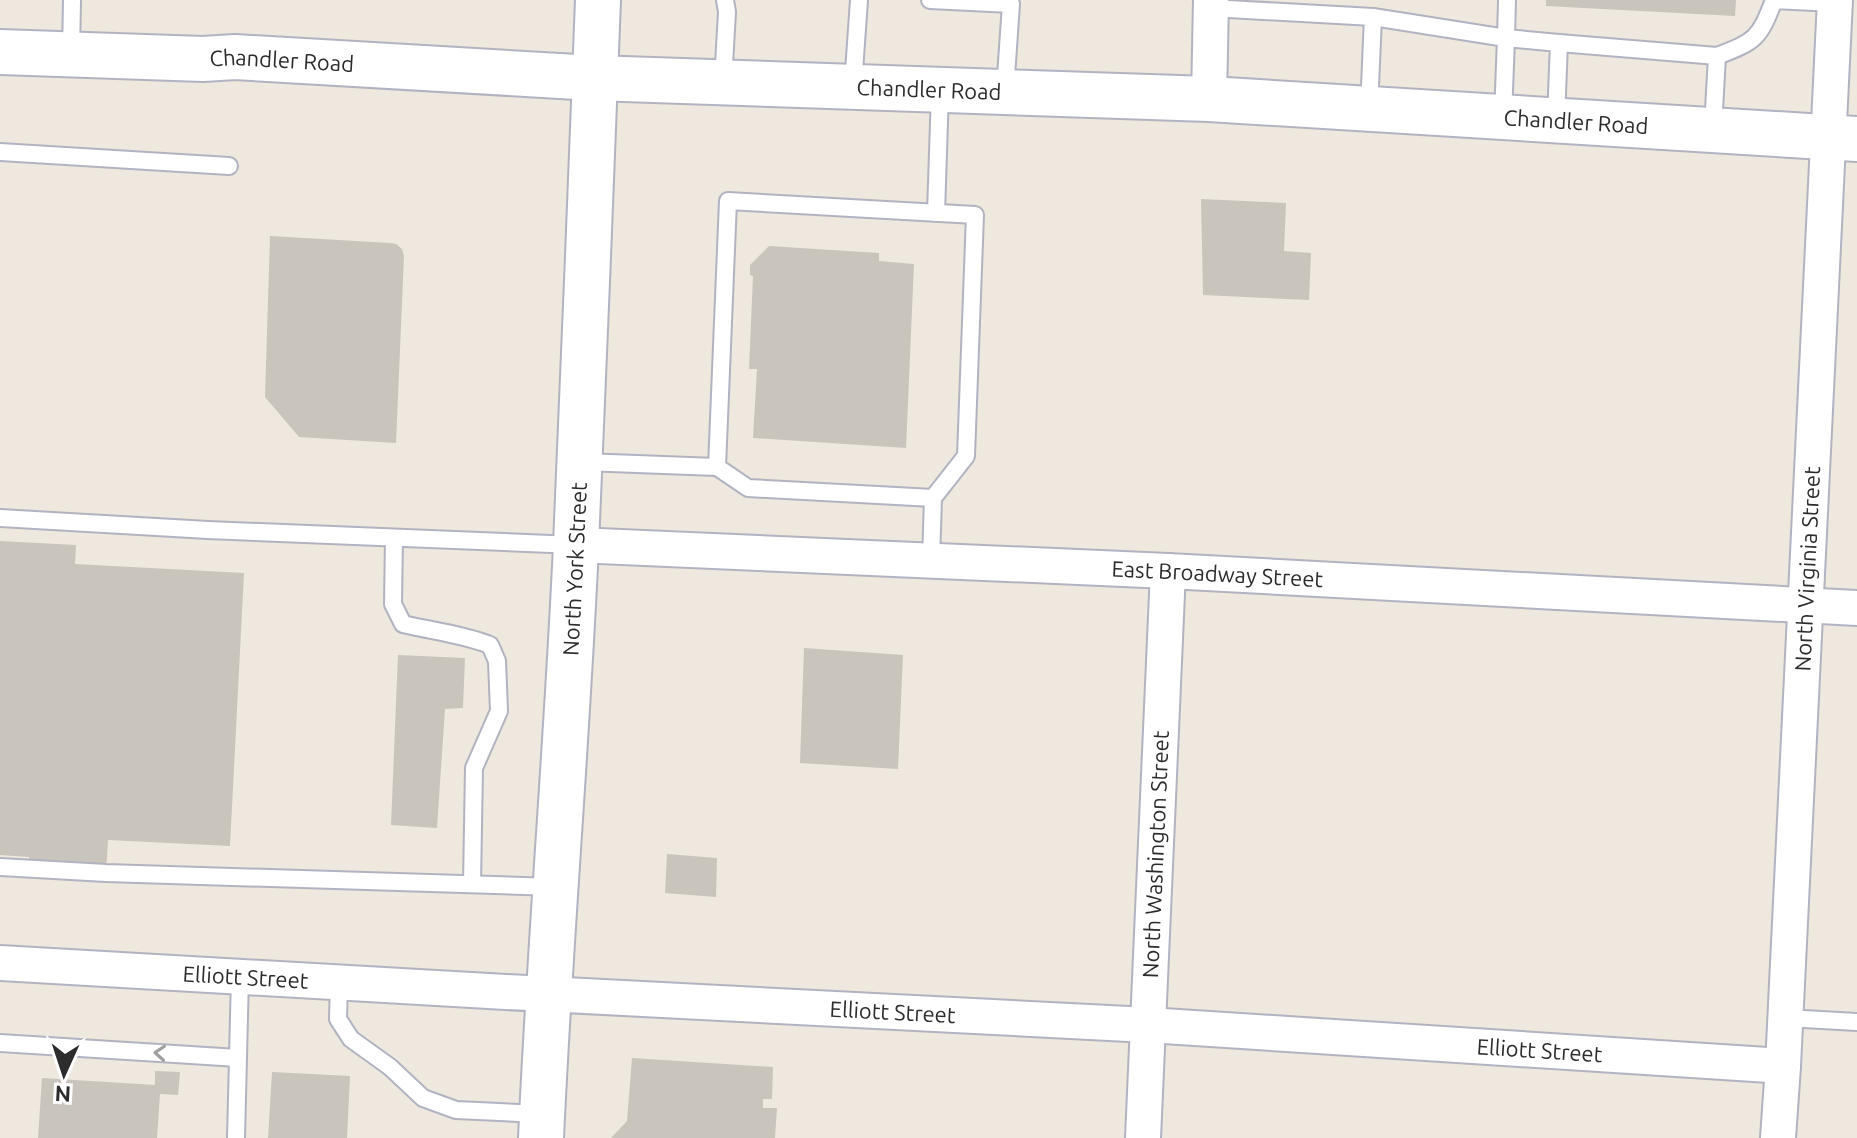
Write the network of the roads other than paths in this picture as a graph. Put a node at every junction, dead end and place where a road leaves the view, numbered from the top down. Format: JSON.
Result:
{"nodes":[{"id":1,"x":72,"y":0,"type":"edge"},
{"id":2,"x":598,"y":0,"type":"edge"},
{"id":3,"x":725,"y":0,"type":"edge"},
{"id":4,"x":859,"y":0,"type":"edge"},
{"id":5,"x":930,"y":0,"type":"edge"},
{"id":6,"x":1507,"y":0,"type":"edge"},
{"id":7,"x":1835,"y":2,"type":"edge"},
{"id":8,"x":1211,"y":4,"type":"edge"},
{"id":9,"x":1373,"y":17,"type":"junction"},
{"id":10,"x":1506,"y":38,"type":"junction"},
{"id":11,"x":1559,"y":43,"type":"junction"},
{"id":12,"x":0,"y":52,"type":"edge"},
{"id":13,"x":71,"y":55,"type":"junction"},
{"id":14,"x":1717,"y":56,"type":"junction"},
{"id":15,"x":594,"y":78,"type":"junction"},
{"id":16,"x":723,"y":83,"type":"junction"},
{"id":17,"x":853,"y":87,"type":"junction"},
{"id":18,"x":940,"y":90,"type":"junction"},
{"id":19,"x":1005,"y":93,"type":"junction"},
{"id":20,"x":1209,"y":99,"type":"junction"},
{"id":21,"x":1369,"y":109,"type":"junction"},
{"id":22,"x":1503,"y":117,"type":"junction"},
{"id":23,"x":1556,"y":120,"type":"junction"},
{"id":24,"x":1713,"y":130,"type":"junction"},
{"id":25,"x":1843,"y":138,"type":"edge"},
{"id":26,"x":0,"y":152,"type":"edge"},
{"id":27,"x":229,"y":166,"type":"dead end"},
{"id":28,"x":936,"y":213,"type":"junction"},
{"id":29,"x":579,"y":462,"type":"junction"},
{"id":30,"x":717,"y":467,"type":"junction"},
{"id":31,"x":933,"y":498,"type":"junction"},
{"id":32,"x":0,"y":518,"type":"edge"},
{"id":33,"x":394,"y":538,"type":"junction"},
{"id":34,"x":576,"y":545,"type":"junction"},
{"id":35,"x":931,"y":561,"type":"junction"},
{"id":36,"x":1168,"y":571,"type":"junction"},
{"id":37,"x":1806,"y":605,"type":"junction"},
{"id":38,"x":1857,"y":608,"type":"edge"},
{"id":39,"x":0,"y":867,"type":"edge"},
{"id":40,"x":472,"y":884,"type":"junction"},
{"id":41,"x":557,"y":887,"type":"junction"},
{"id":42,"x":0,"y":963,"type":"edge"},
{"id":43,"x":240,"y":976,"type":"junction"},
{"id":44,"x":339,"y":982,"type":"junction"},
{"id":45,"x":548,"y":994,"type":"junction"},
{"id":46,"x":1786,"y":1018,"type":"junction"},
{"id":47,"x":1857,"y":1022,"type":"edge"},
{"id":48,"x":1148,"y":1025,"type":"junction"},
{"id":49,"x":0,"y":1043,"type":"edge"},
{"id":50,"x":238,"y":1058,"type":"junction"},
{"id":51,"x":1783,"y":1066,"type":"junction"},
{"id":52,"x":542,"y":1126,"type":"edge"},
{"id":53,"x":236,"y":1138,"type":"edge"},
{"id":54,"x":1143,"y":1138,"type":"edge"},
{"id":55,"x":1778,"y":1138,"type":"edge"}],
"edges":[{"from":1,"to":13,"type":"lane"},
{"from":2,"to":15,"type":"main road","name":"North York Street"},
{"from":3,"to":16,"type":"lane"},
{"from":4,"to":17,"type":"lane"},
{"from":5,"to":19,"type":"lane"},
{"from":6,"to":10,"type":"lane"},
{"from":7,"to":14,"type":"lane"},
{"from":7,"to":25,"type":"street","name":"North Virginia Street"},
{"from":8,"to":9,"type":"lane"},
{"from":8,"to":20,"type":"street"},
{"from":9,"to":10,"type":"lane"},
{"from":9,"to":21,"type":"lane"},
{"from":10,"to":11,"type":"lane"},
{"from":10,"to":22,"type":"lane"},
{"from":11,"to":14,"type":"lane"},
{"from":11,"to":23,"type":"lane"},
{"from":12,"to":13,"type":"main road","name":"Chandler Road"},
{"from":13,"to":15,"type":"main road","name":"Chandler Road"},
{"from":14,"to":24,"type":"lane"},
{"from":15,"to":16,"type":"main road","name":"Chandler Road"},
{"from":15,"to":29,"type":"main road","name":"North York Street"},
{"from":16,"to":17,"type":"main road","name":"Chandler Road"},
{"from":17,"to":18,"type":"main road","name":"Chandler Road"},
{"from":18,"to":19,"type":"main road","name":"Chandler Road"},
{"from":18,"to":28,"type":"lane"},
{"from":19,"to":20,"type":"main road","name":"Chandler Road"},
{"from":20,"to":21,"type":"main road","name":"Chandler Road"},
{"from":21,"to":22,"type":"main road","name":"Chandler Road"},
{"from":22,"to":23,"type":"main road","name":"Chandler Road"},
{"from":23,"to":24,"type":"main road","name":"Chandler Road"},
{"from":24,"to":25,"type":"main road","name":"Chandler Road"},
{"from":25,"to":37,"type":"street","name":"North Virginia Street"},
{"from":26,"to":27,"type":"lane"},
{"from":28,"to":30,"type":"lane"},
{"from":28,"to":31,"type":"lane"},
{"from":29,"to":30,"type":"lane"},
{"from":29,"to":34,"type":"main road","name":"North York Street"},
{"from":30,"to":31,"type":"lane"},
{"from":31,"to":35,"type":"lane"},
{"from":32,"to":33,"type":"lane"},
{"from":33,"to":34,"type":"lane"},
{"from":33,"to":40,"type":"lane"},
{"from":34,"to":35,"type":"street","name":"East Broadway Street"},
{"from":34,"to":41,"type":"main road","name":"North York Street"},
{"from":35,"to":36,"type":"street","name":"East Broadway Street"},
{"from":36,"to":37,"type":"street","name":"East Broadway Street"},
{"from":36,"to":48,"type":"street","name":"North Washington Street"},
{"from":37,"to":38,"type":"street","name":"East Broadway Street"},
{"from":37,"to":46,"type":"street","name":"North Virginia Street"},
{"from":39,"to":40,"type":"lane"},
{"from":40,"to":41,"type":"lane"},
{"from":41,"to":45,"type":"main road","name":"North York Street"},
{"from":42,"to":43,"type":"street","name":"Elliott Street"},
{"from":43,"to":44,"type":"street","name":"Elliott Street"},
{"from":43,"to":50,"type":"lane"},
{"from":44,"to":45,"type":"street","name":"Elliott Street"},
{"from":44,"to":52,"type":"lane"},
{"from":45,"to":48,"type":"street","name":"Elliott Street"},
{"from":45,"to":52,"type":"main road","name":"North York Street"},
{"from":46,"to":47,"type":"lane"},
{"from":46,"to":51,"type":"street","name":"North Virginia Street"},
{"from":48,"to":51,"type":"street","name":"Elliott Street"},
{"from":48,"to":54,"type":"street","name":"North Washington Street"},
{"from":50,"to":49,"type":"lane","one_way":true},
{"from":50,"to":53,"type":"lane"},
{"from":51,"to":55,"type":"street","name":"North Virginia Street"}]}
